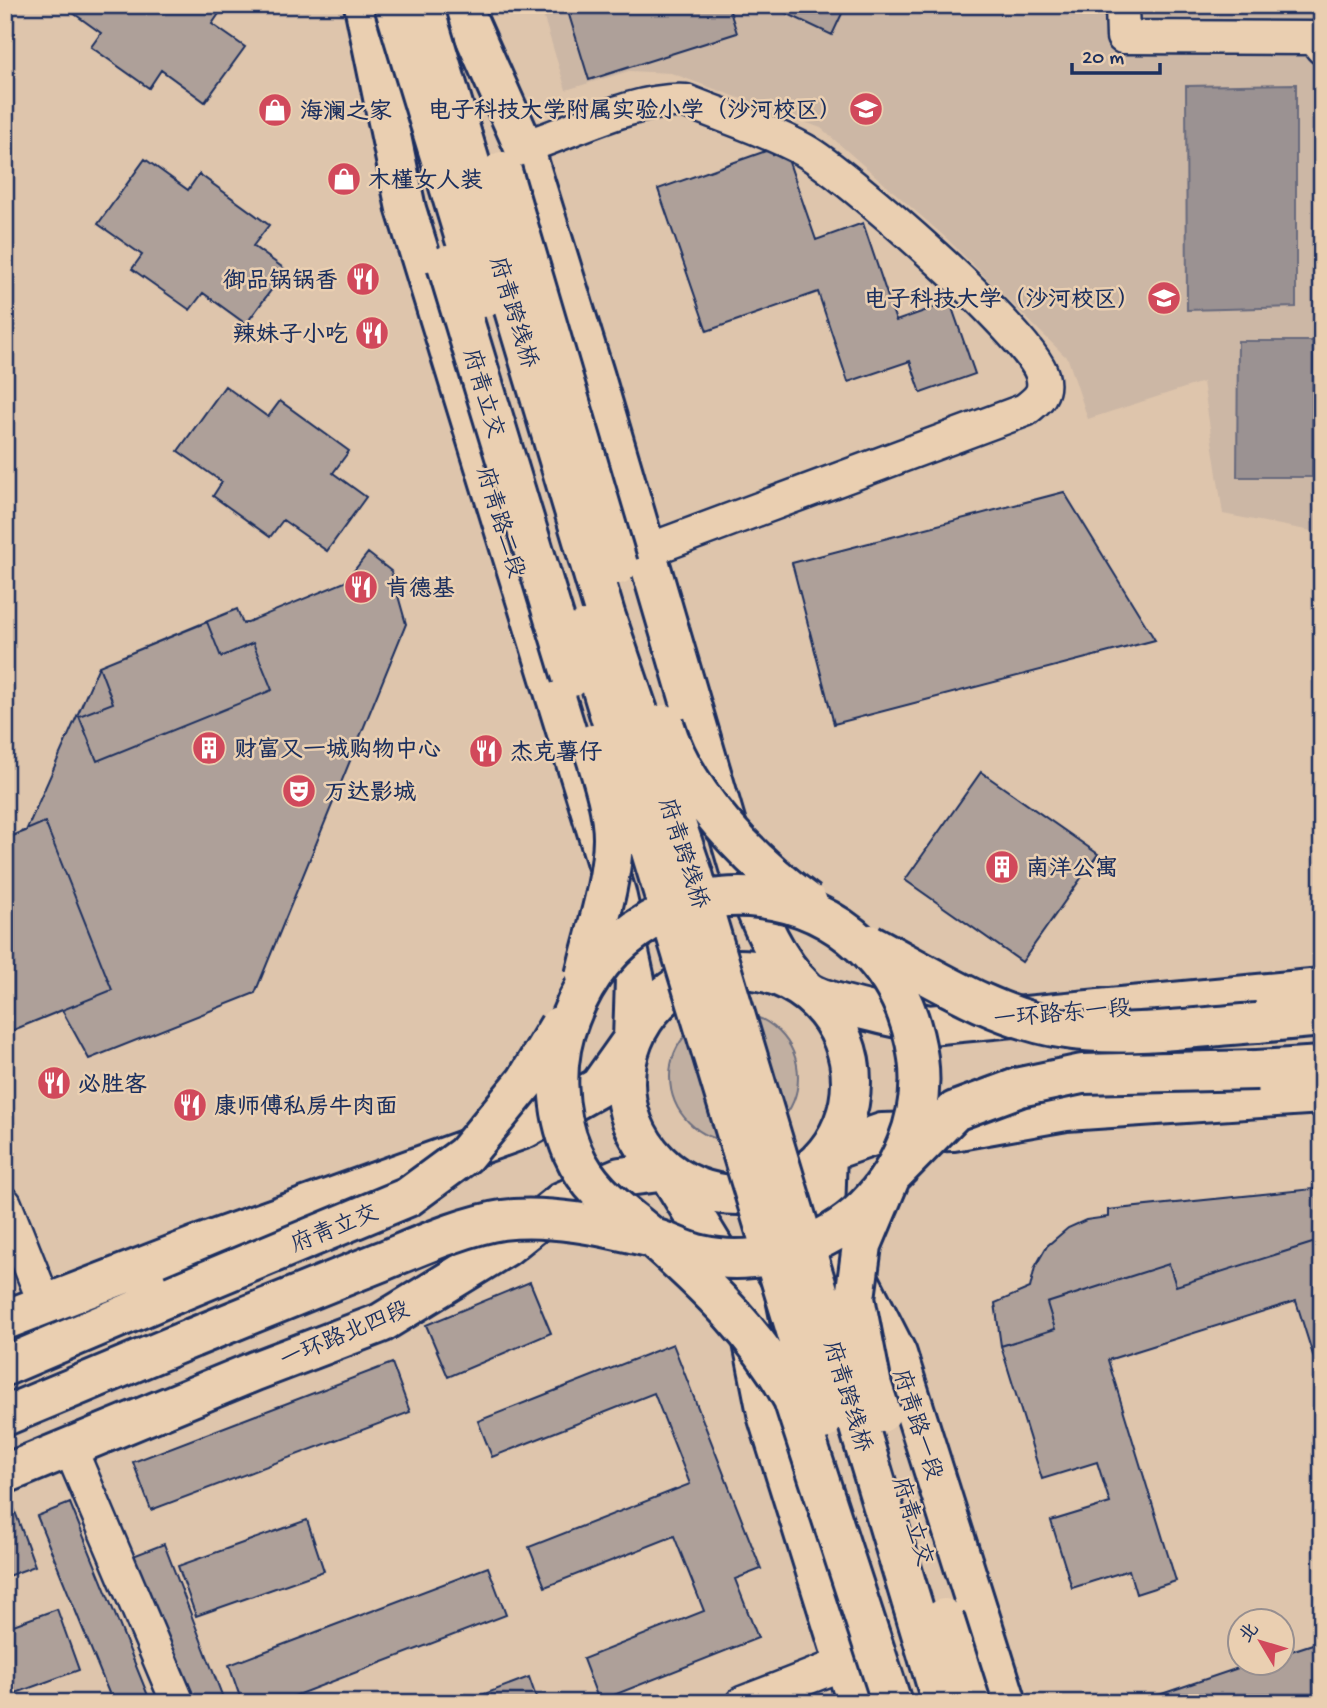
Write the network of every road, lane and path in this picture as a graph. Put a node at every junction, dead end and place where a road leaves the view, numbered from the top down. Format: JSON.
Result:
{"nodes":[{"id":1,"x":366,"y":5,"type":"edge"},
{"id":2,"x":394,"y":5,"type":"edge"},
{"id":3,"x":423,"y":5,"type":"edge"},
{"id":4,"x":452,"y":5,"type":"edge"},
{"id":5,"x":461,"y":5,"type":"edge"},
{"id":6,"x":1122,"y":5,"type":"edge"},
{"id":7,"x":1322,"y":48,"type":"edge"},
{"id":8,"x":513,"y":159,"type":"junction"},
{"id":9,"x":646,"y":551,"type":"junction"},
{"id":10,"x":857,"y":938,"type":"junction"},
{"id":11,"x":582,"y":986,"type":"junction"},
{"id":12,"x":1322,"y":988,"type":"edge"},
{"id":13,"x":807,"y":991,"type":"junction"},
{"id":14,"x":1322,"y":1017,"type":"edge"},
{"id":15,"x":633,"y":1038,"type":"junction"},
{"id":16,"x":1322,"y":1066,"type":"edge"},
{"id":17,"x":1322,"y":1094,"type":"edge"},
{"id":18,"x":827,"y":1152,"type":"junction"},
{"id":19,"x":667,"y":1171,"type":"junction"},
{"id":20,"x":891,"y":1176,"type":"junction"},
{"id":21,"x":5,"y":1204,"type":"edge"},
{"id":22,"x":652,"y":1238,"type":"junction"},
{"id":23,"x":45,"y":1304,"type":"junction"},
{"id":24,"x":5,"y":1320,"type":"edge"},
{"id":25,"x":5,"y":1366,"type":"edge"},
{"id":26,"x":5,"y":1416,"type":"edge"},
{"id":27,"x":70,"y":1448,"type":"junction"},
{"id":28,"x":5,"y":1474,"type":"edge"},
{"id":29,"x":845,"y":1663,"type":"junction"},
{"id":30,"x":178,"y":1703,"type":"edge"},
{"id":31,"x":742,"y":1703,"type":"edge"},
{"id":32,"x":858,"y":1703,"type":"edge"},
{"id":33,"x":892,"y":1703,"type":"edge"},
{"id":34,"x":909,"y":1703,"type":"edge"},
{"id":35,"x":942,"y":1703,"type":"edge"},
{"id":36,"x":971,"y":1703,"type":"edge"},
{"id":37,"x":1007,"y":1703,"type":"edge"}],
"edges":[{"from":1,"to":11,"type":"main road","name":"府青立交","bridge":true},
{"from":1,"to":15,"type":"main road","name":"府青路二段"},
{"from":2,"to":34,"type":"main road","name":"府青跨线桥","bridge":true},
{"from":3,"to":35,"type":"main road","name":"府青跨线桥","bridge":true},
{"from":4,"to":8,"type":"main road"},
{"from":5,"to":8,"type":"main road"},
{"from":6,"to":7,"type":"street"},
{"from":8,"to":9,"type":"main road"},
{"from":8,"to":9,"type":"street"},
{"from":8,"to":10,"type":"main road","bridge":true},
{"from":9,"to":13,"type":"main road"},
{"from":10,"to":11,"type":"main road","name":"府青立交","bridge":true},
{"from":10,"to":14,"type":"main road","bridge":true},
{"from":10,"to":20,"type":"main road","name":"府青立交","bridge":true},
{"from":11,"to":22,"type":"main road","name":"府青立交","bridge":true},
{"from":11,"to":25,"type":"main road","name":"府青立交","bridge":true},
{"from":12,"to":13,"type":"main road","name":"一环路东一段"},
{"from":13,"to":15,"type":"main road"},
{"from":13,"to":18,"type":"main road"},
{"from":15,"to":19,"type":"main road"},
{"from":15,"to":23,"type":"main road"},
{"from":16,"to":20,"type":"main road","name":"府青立交","bridge":true},
{"from":17,"to":18,"type":"main road"},
{"from":18,"to":19,"type":"main road"},
{"from":18,"to":37,"type":"main road","name":"府青路一段"},
{"from":19,"to":27,"type":"main road","name":"一环路北四段"},
{"from":19,"to":29,"type":"main road"},
{"from":20,"to":22,"type":"main road","name":"府青立交","bridge":true},
{"from":20,"to":36,"type":"main road","name":"府青立交","bridge":true},
{"from":21,"to":23,"type":"street"},
{"from":22,"to":26,"type":"main road","name":"府青立交","bridge":true},
{"from":22,"to":33,"type":"main road","name":"府青立交","bridge":true},
{"from":23,"to":24,"type":"main road"},
{"from":27,"to":28,"type":"main road","name":"一环路北四段"},
{"from":27,"to":30,"type":"street"},
{"from":29,"to":31,"type":"street"},
{"from":29,"to":32,"type":"main road"}]}
